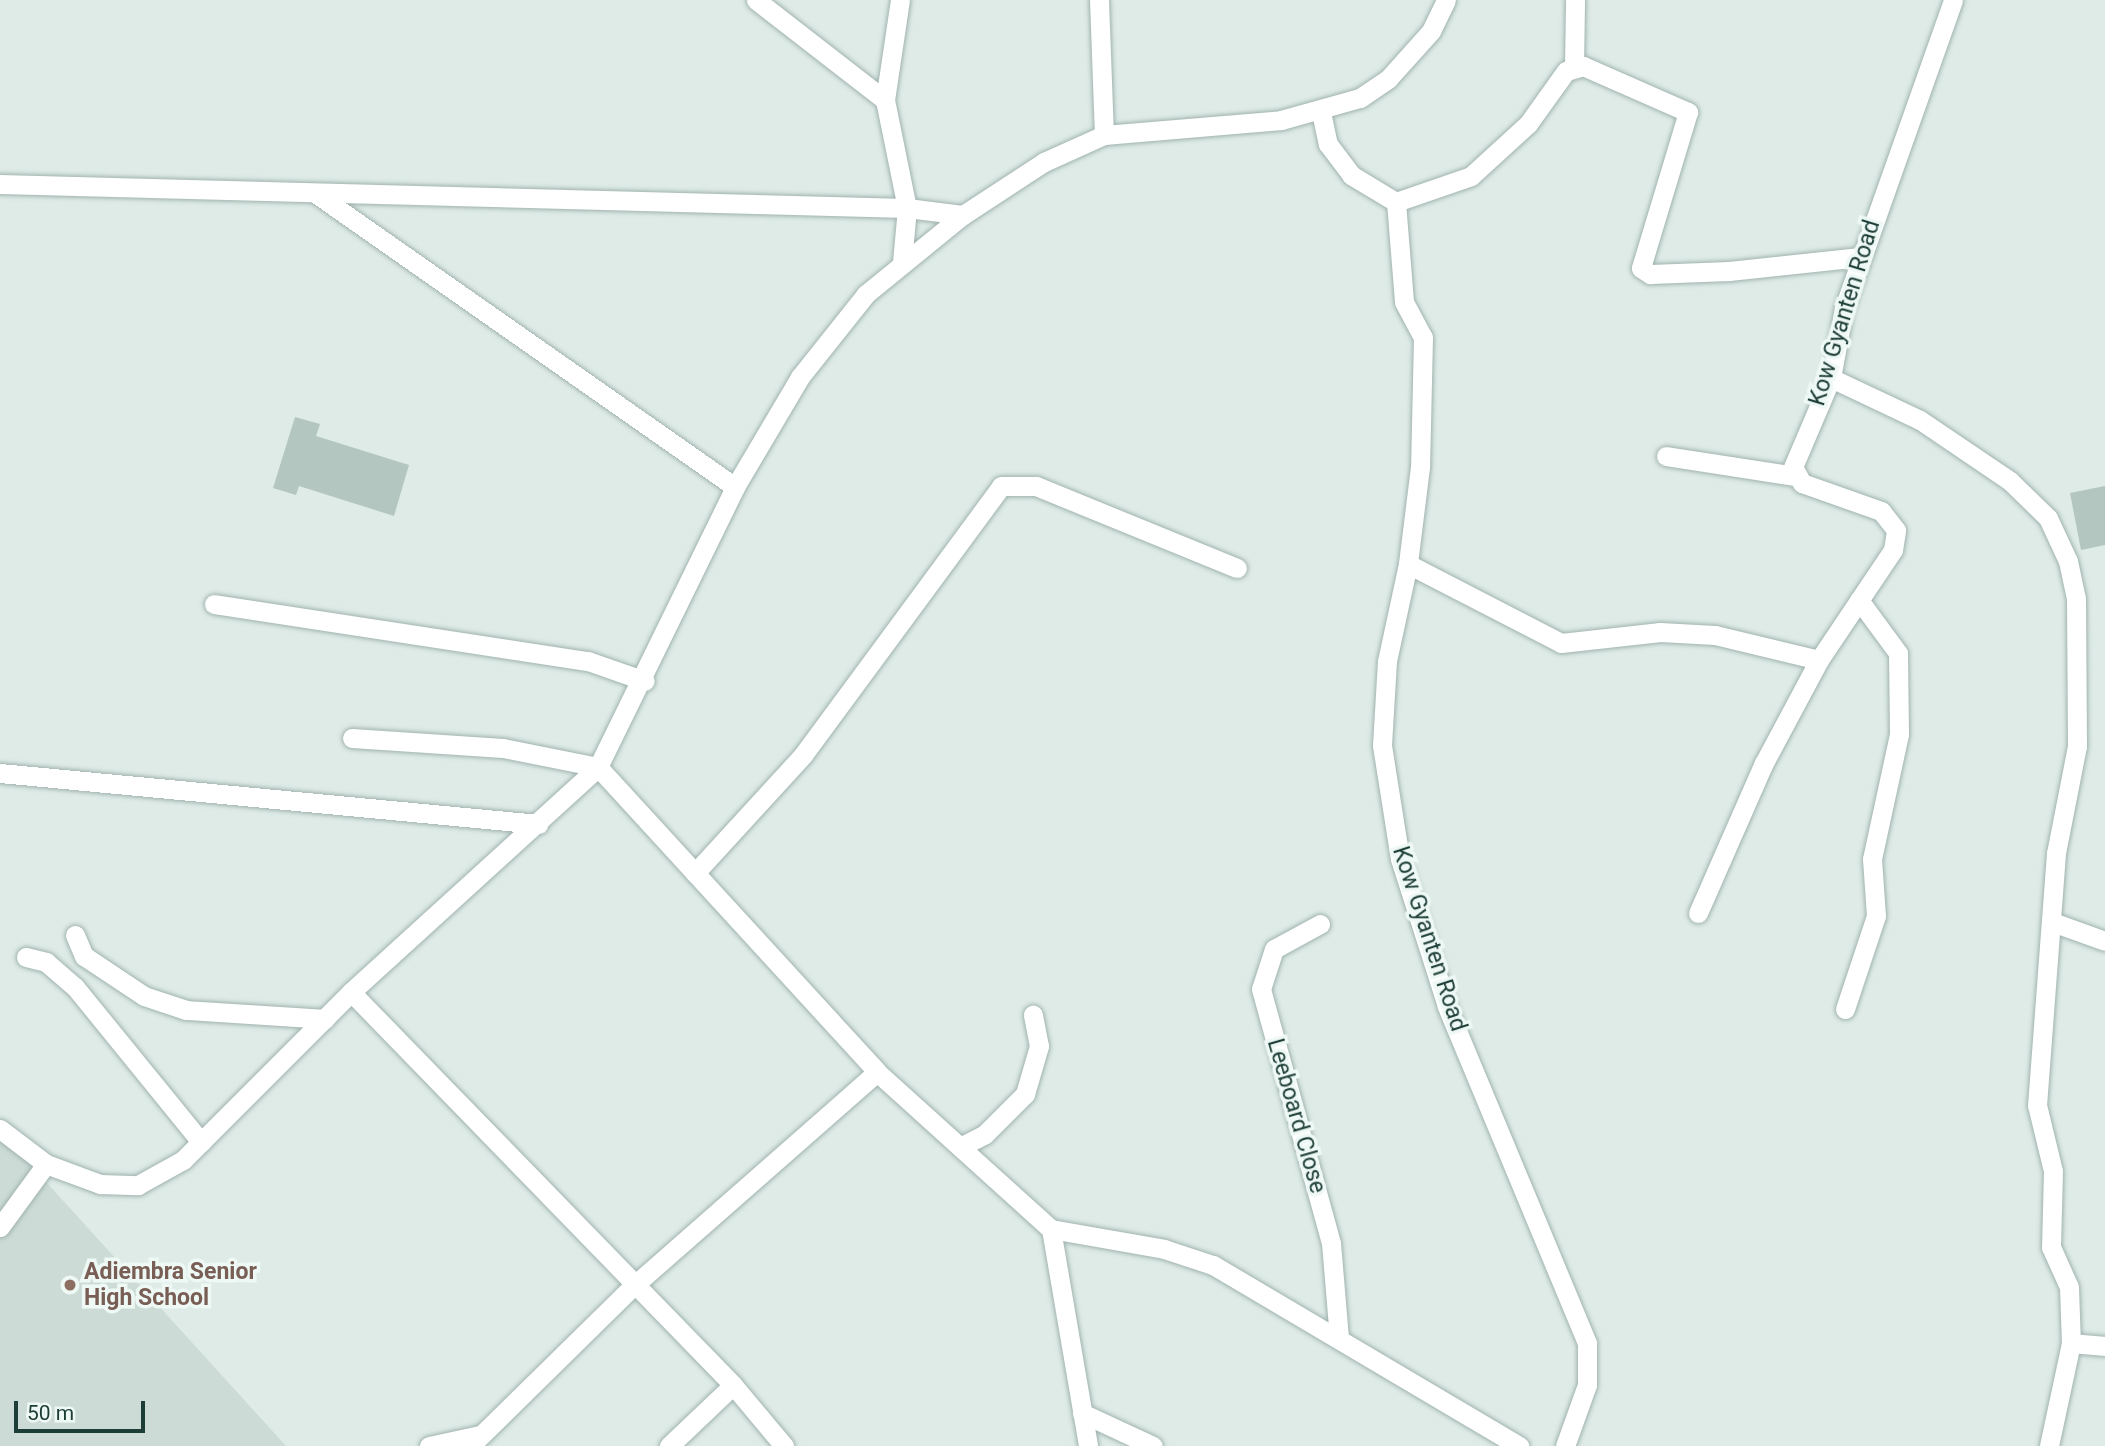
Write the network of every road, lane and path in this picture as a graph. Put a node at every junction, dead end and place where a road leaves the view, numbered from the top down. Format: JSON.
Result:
{"nodes":[{"id":1,"x":756,"y":0,"type":"edge"},
{"id":2,"x":900,"y":0,"type":"edge"},
{"id":3,"x":1099,"y":0,"type":"edge"},
{"id":4,"x":1446,"y":0,"type":"edge"},
{"id":5,"x":1575,"y":0,"type":"edge"},
{"id":6,"x":1953,"y":0,"type":"edge"},
{"id":7,"x":1574,"y":67,"type":"junction"},
{"id":8,"x":885,"y":100,"type":"junction"},
{"id":9,"x":1321,"y":112,"type":"junction"},
{"id":10,"x":1104,"y":135,"type":"junction"},
{"id":11,"x":0,"y":184,"type":"edge"},
{"id":12,"x":318,"y":195,"type":"junction"},
{"id":13,"x":1396,"y":202,"type":"junction"},
{"id":14,"x":907,"y":208,"type":"junction"},
{"id":15,"x":963,"y":215,"type":"junction"},
{"id":16,"x":1860,"y":257,"type":"junction"},
{"id":17,"x":902,"y":262,"type":"junction"},
{"id":18,"x":1831,"y":378,"type":"junction"},
{"id":19,"x":1666,"y":456,"type":"dead end"},
{"id":20,"x":1795,"y":476,"type":"junction"},
{"id":21,"x":735,"y":487,"type":"junction"},
{"id":22,"x":1408,"y":564,"type":"junction"},
{"id":23,"x":1237,"y":568,"type":"dead end"},
{"id":24,"x":1859,"y":600,"type":"junction"},
{"id":25,"x":214,"y":604,"type":"dead end"},
{"id":26,"x":1819,"y":660,"type":"junction"},
{"id":27,"x":645,"y":681,"type":"junction"},
{"id":28,"x":352,"y":738,"type":"dead end"},
{"id":29,"x":598,"y":767,"type":"junction"},
{"id":30,"x":0,"y":773,"type":"edge"},
{"id":31,"x":539,"y":824,"type":"junction"},
{"id":32,"x":695,"y":873,"type":"junction"},
{"id":33,"x":1699,"y":913,"type":"dead end"},
{"id":34,"x":2055,"y":923,"type":"junction"},
{"id":35,"x":1320,"y":924,"type":"dead end"},
{"id":36,"x":75,"y":935,"type":"dead end"},
{"id":37,"x":2105,"y":942,"type":"edge"},
{"id":38,"x":26,"y":957,"type":"dead end"},
{"id":39,"x":351,"y":992,"type":"junction"},
{"id":40,"x":1845,"y":1009,"type":"dead end"},
{"id":41,"x":1033,"y":1016,"type":"dead end"},
{"id":42,"x":325,"y":1018,"type":"junction"},
{"id":43,"x":877,"y":1072,"type":"junction"},
{"id":44,"x":0,"y":1129,"type":"edge"},
{"id":45,"x":201,"y":1142,"type":"junction"},
{"id":46,"x":960,"y":1147,"type":"junction"},
{"id":47,"x":46,"y":1164,"type":"junction"},
{"id":48,"x":0,"y":1227,"type":"edge"},
{"id":49,"x":1051,"y":1229,"type":"junction"},
{"id":50,"x":632,"y":1287,"type":"junction"},
{"id":51,"x":1339,"y":1339,"type":"junction"},
{"id":52,"x":2071,"y":1343,"type":"junction"},
{"id":53,"x":2105,"y":1346,"type":"edge"},
{"id":54,"x":733,"y":1385,"type":"junction"},
{"id":55,"x":1082,"y":1413,"type":"junction"},
{"id":56,"x":475,"y":1441,"type":"edge"},
{"id":57,"x":429,"y":1446,"type":"edge"},
{"id":58,"x":668,"y":1446,"type":"edge"},
{"id":59,"x":784,"y":1446,"type":"edge"},
{"id":60,"x":1088,"y":1446,"type":"edge"},
{"id":61,"x":1153,"y":1446,"type":"edge"},
{"id":62,"x":1519,"y":1446,"type":"edge"},
{"id":63,"x":1565,"y":1446,"type":"edge"},
{"id":64,"x":2049,"y":1446,"type":"edge"}],
"edges":[{"from":1,"to":8,"type":"street"},
{"from":2,"to":8,"type":"street"},
{"from":3,"to":10,"type":"street"},
{"from":4,"to":9,"type":"street"},
{"from":5,"to":7,"type":"street"},
{"from":6,"to":16,"type":"street","name":"Kow Gyanten Road"},
{"from":7,"to":13,"type":"street"},
{"from":7,"to":16,"type":"street"},
{"from":8,"to":14,"type":"street"},
{"from":9,"to":10,"type":"street"},
{"from":9,"to":13,"type":"street"},
{"from":10,"to":15,"type":"street"},
{"from":11,"to":12,"type":"street"},
{"from":12,"to":14,"type":"street"},
{"from":12,"to":21,"type":"street"},
{"from":13,"to":22,"type":"street","name":"Kow Gyanten Road"},
{"from":14,"to":15,"type":"street"},
{"from":14,"to":17,"type":"street"},
{"from":15,"to":17,"type":"street"},
{"from":16,"to":18,"type":"street","name":"Kow Gyanten Road"},
{"from":17,"to":21,"type":"street"},
{"from":18,"to":20,"type":"street","name":"Kow Gyanten Road"},
{"from":18,"to":34,"type":"street"},
{"from":19,"to":20,"type":"street"},
{"from":20,"to":24,"type":"street"},
{"from":21,"to":27,"type":"street"},
{"from":22,"to":26,"type":"street"},
{"from":22,"to":63,"type":"street","name":"Kow Gyanten Road"},
{"from":23,"to":32,"type":"street"},
{"from":24,"to":26,"type":"street"},
{"from":24,"to":40,"type":"street"},
{"from":25,"to":27,"type":"street"},
{"from":26,"to":33,"type":"street"},
{"from":27,"to":29,"type":"street"},
{"from":28,"to":29,"type":"street"},
{"from":29,"to":31,"type":"street"},
{"from":29,"to":32,"type":"street"},
{"from":30,"to":31,"type":"street"},
{"from":31,"to":39,"type":"street"},
{"from":32,"to":43,"type":"street"},
{"from":34,"to":37,"type":"street"},
{"from":34,"to":52,"type":"street"},
{"from":35,"to":51,"type":"street","name":"Leeboard Close"},
{"from":36,"to":42,"type":"street"},
{"from":38,"to":45,"type":"street"},
{"from":39,"to":42,"type":"street"},
{"from":39,"to":50,"type":"street"},
{"from":41,"to":46,"type":"street"},
{"from":42,"to":45,"type":"street"},
{"from":43,"to":46,"type":"street"},
{"from":43,"to":50,"type":"street"},
{"from":44,"to":47,"type":"street"},
{"from":45,"to":47,"type":"street"},
{"from":46,"to":49,"type":"street"},
{"from":47,"to":48,"type":"street"},
{"from":49,"to":51,"type":"street"},
{"from":49,"to":55,"type":"street"},
{"from":50,"to":54,"type":"street"},
{"from":50,"to":56,"type":"street"},
{"from":51,"to":62,"type":"street"},
{"from":52,"to":53,"type":"street"},
{"from":52,"to":64,"type":"street"},
{"from":54,"to":58,"type":"street"},
{"from":54,"to":59,"type":"street"},
{"from":55,"to":60,"type":"street"},
{"from":55,"to":61,"type":"street"},
{"from":56,"to":57,"type":"street"}]}
